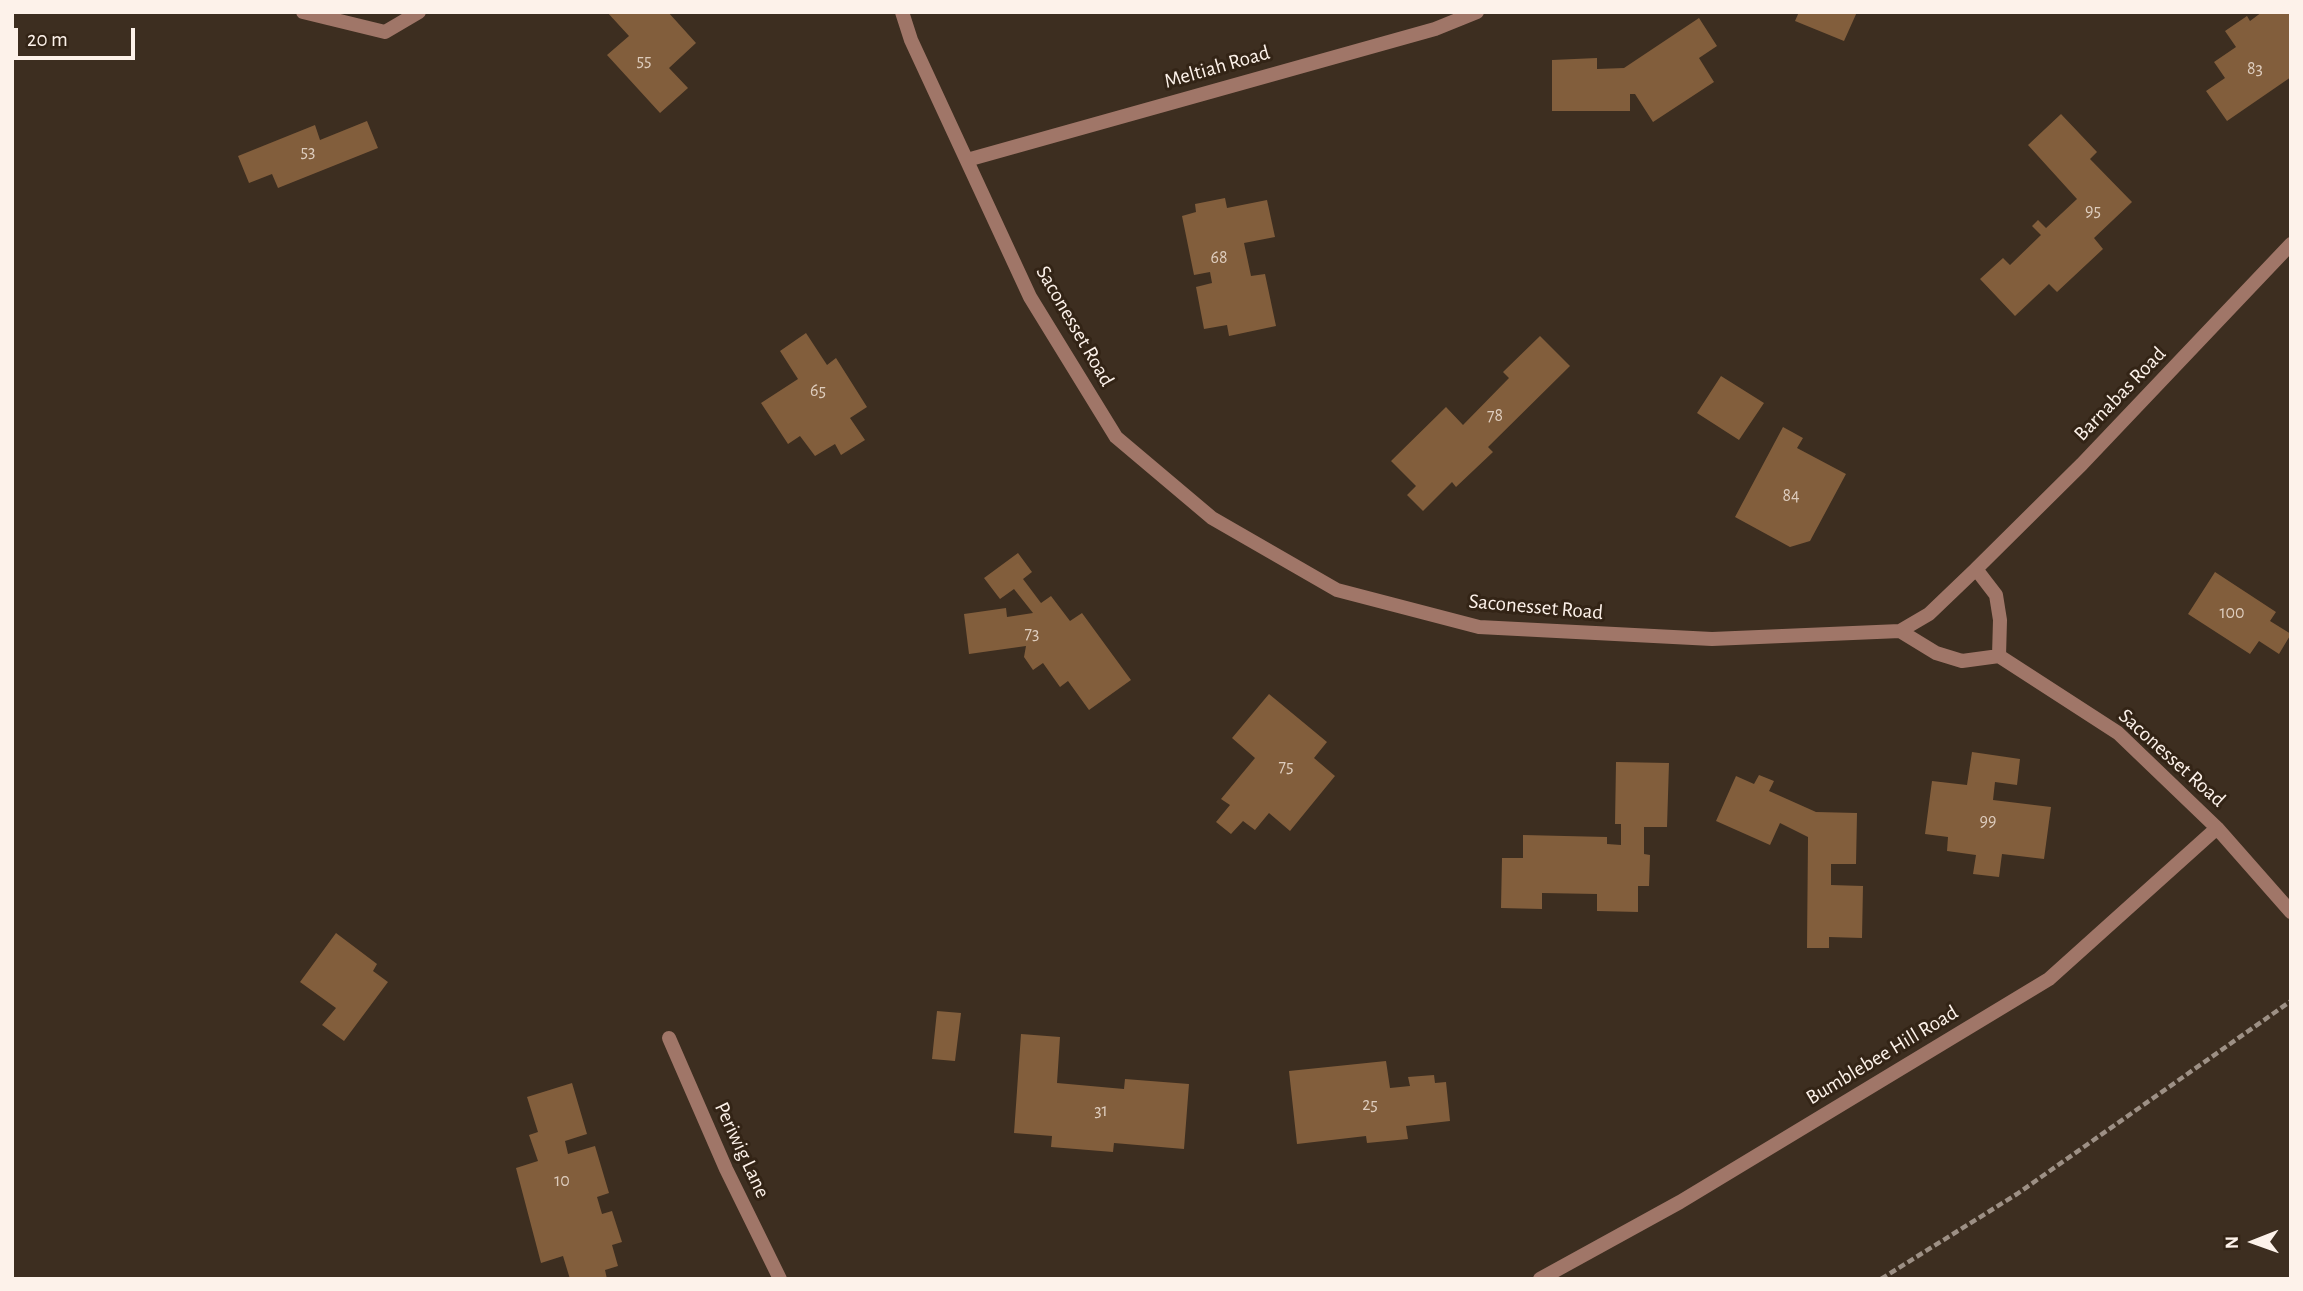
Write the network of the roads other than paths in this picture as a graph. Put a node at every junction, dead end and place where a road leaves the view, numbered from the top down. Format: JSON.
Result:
{"nodes":[{"id":1,"x":303,"y":12,"type":"edge"},
{"id":2,"x":419,"y":12,"type":"edge"},
{"id":3,"x":902,"y":12,"type":"edge"},
{"id":4,"x":1476,"y":12,"type":"edge"},
{"id":5,"x":967,"y":160,"type":"junction"},
{"id":6,"x":2291,"y":244,"type":"edge"},
{"id":7,"x":1976,"y":569,"type":"junction"},
{"id":8,"x":1900,"y":631,"type":"junction"},
{"id":9,"x":1999,"y":656,"type":"junction"},
{"id":10,"x":2217,"y":828,"type":"junction"},
{"id":11,"x":2291,"y":912,"type":"edge"},
{"id":12,"x":669,"y":1038,"type":"dead end"},
{"id":13,"x":780,"y":1279,"type":"edge"},
{"id":14,"x":1540,"y":1279,"type":"edge"}],
"edges":[{"from":1,"to":2,"type":"street"},
{"from":3,"to":5,"type":"street","name":"Saconesset Road"},
{"from":4,"to":5,"type":"street","name":"Meltiah Road"},
{"from":5,"to":8,"type":"street","name":"Saconesset Road"},
{"from":6,"to":7,"type":"street","name":"Barnabas Road"},
{"from":7,"to":8,"type":"street","name":"Barnabas Road"},
{"from":7,"to":9,"type":"street"},
{"from":8,"to":9,"type":"street"},
{"from":9,"to":10,"type":"street","name":"Saconesset Road"},
{"from":10,"to":11,"type":"street","name":"Saconesset Road"},
{"from":10,"to":14,"type":"street","name":"Bumblebee Hill Road"},
{"from":12,"to":13,"type":"street","name":"Periwig Lane"}]}
